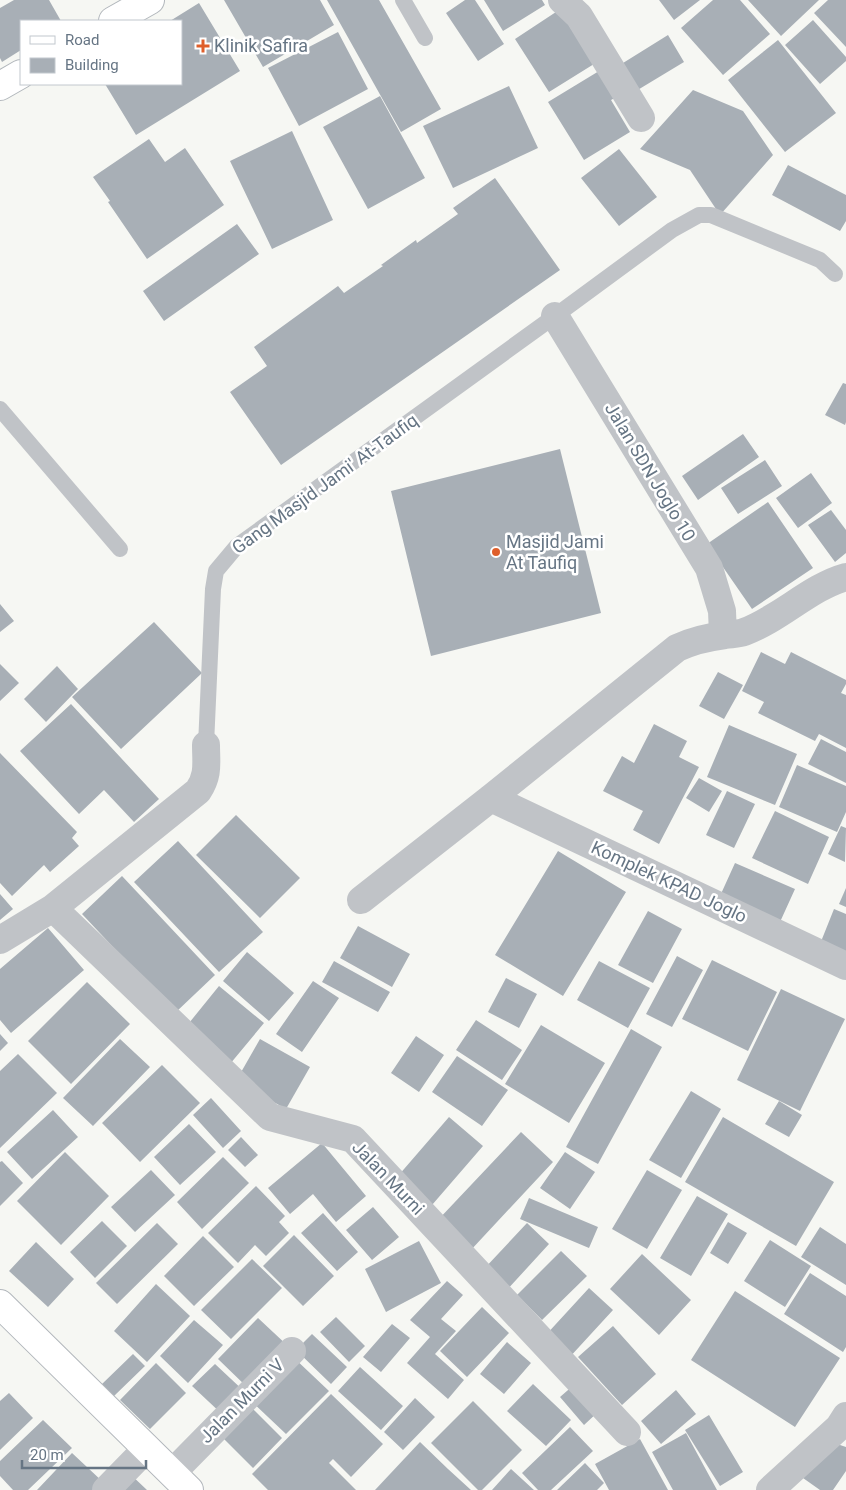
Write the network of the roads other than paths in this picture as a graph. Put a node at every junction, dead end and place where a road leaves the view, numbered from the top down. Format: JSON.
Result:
{"nodes":[{"id":1,"x":150,"y":0,"type":"edge"},
{"id":2,"x":403,"y":0,"type":"edge"},
{"id":3,"x":562,"y":0,"type":"edge"},
{"id":4,"x":115,"y":20,"type":"edge"},
{"id":5,"x":425,"y":38,"type":"dead end"},
{"id":6,"x":20,"y":75,"type":"edge"},
{"id":7,"x":0,"y":86,"type":"edge"},
{"id":8,"x":641,"y":118,"type":"dead end"},
{"id":9,"x":835,"y":274,"type":"dead end"},
{"id":10,"x":555,"y":316,"type":"junction"},
{"id":11,"x":0,"y":409,"type":"edge"},
{"id":12,"x":120,"y":549,"type":"dead end"},
{"id":13,"x":846,"y":577,"type":"edge"},
{"id":14,"x":723,"y":635,"type":"junction"},
{"id":15,"x":206,"y":745,"type":"joint"},
{"id":16,"x":491,"y":798,"type":"junction"},
{"id":17,"x":361,"y":900,"type":"dead end"},
{"id":18,"x":53,"y":908,"type":"junction"},
{"id":19,"x":0,"y":940,"type":"edge"},
{"id":20,"x":846,"y":966,"type":"edge"},
{"id":21,"x":0,"y":1304,"type":"edge"},
{"id":22,"x":292,"y":1351,"type":"dead end"},
{"id":23,"x":846,"y":1416,"type":"edge"},
{"id":24,"x":627,"y":1432,"type":"dead end"},
{"id":25,"x":147,"y":1448,"type":"junction"},
{"id":26,"x":180,"y":1481,"type":"edge"},
{"id":27,"x":106,"y":1490,"type":"edge"},
{"id":28,"x":770,"y":1490,"type":"edge"}],
"edges":[{"from":1,"to":4,"type":"street"},
{"from":2,"to":5,"type":"lane"},
{"from":3,"to":8,"type":"street"},
{"from":6,"to":7,"type":"street"},
{"from":9,"to":10,"type":"lane","name":"Gang Masjid Jami' At-Taufiq"},
{"from":10,"to":14,"type":"street","name":"Jalan SDN Joglo 10"},
{"from":10,"to":15,"type":"lane","name":"Gang Masjid Jami' At-Taufiq"},
{"from":11,"to":12,"type":"lane"},
{"from":13,"to":14,"type":"street"},
{"from":14,"to":16,"type":"street"},
{"from":15,"to":18,"type":"street","name":"Gang Masjid Jami' At-Taufiq"},
{"from":16,"to":17,"type":"street"},
{"from":16,"to":20,"type":"street","name":"Komplek KPAD Joglo"},
{"from":18,"to":19,"type":"street","name":"Gang Masjid Jami' At-Taufiq"},
{"from":18,"to":24,"type":"street","name":"Jalan Murni"},
{"from":21,"to":25,"type":"street"},
{"from":22,"to":26,"type":"street","name":"Jalan Murni V"},
{"from":23,"to":28,"type":"street"},
{"from":25,"to":26,"type":"street"},
{"from":25,"to":27,"type":"street"}]}
